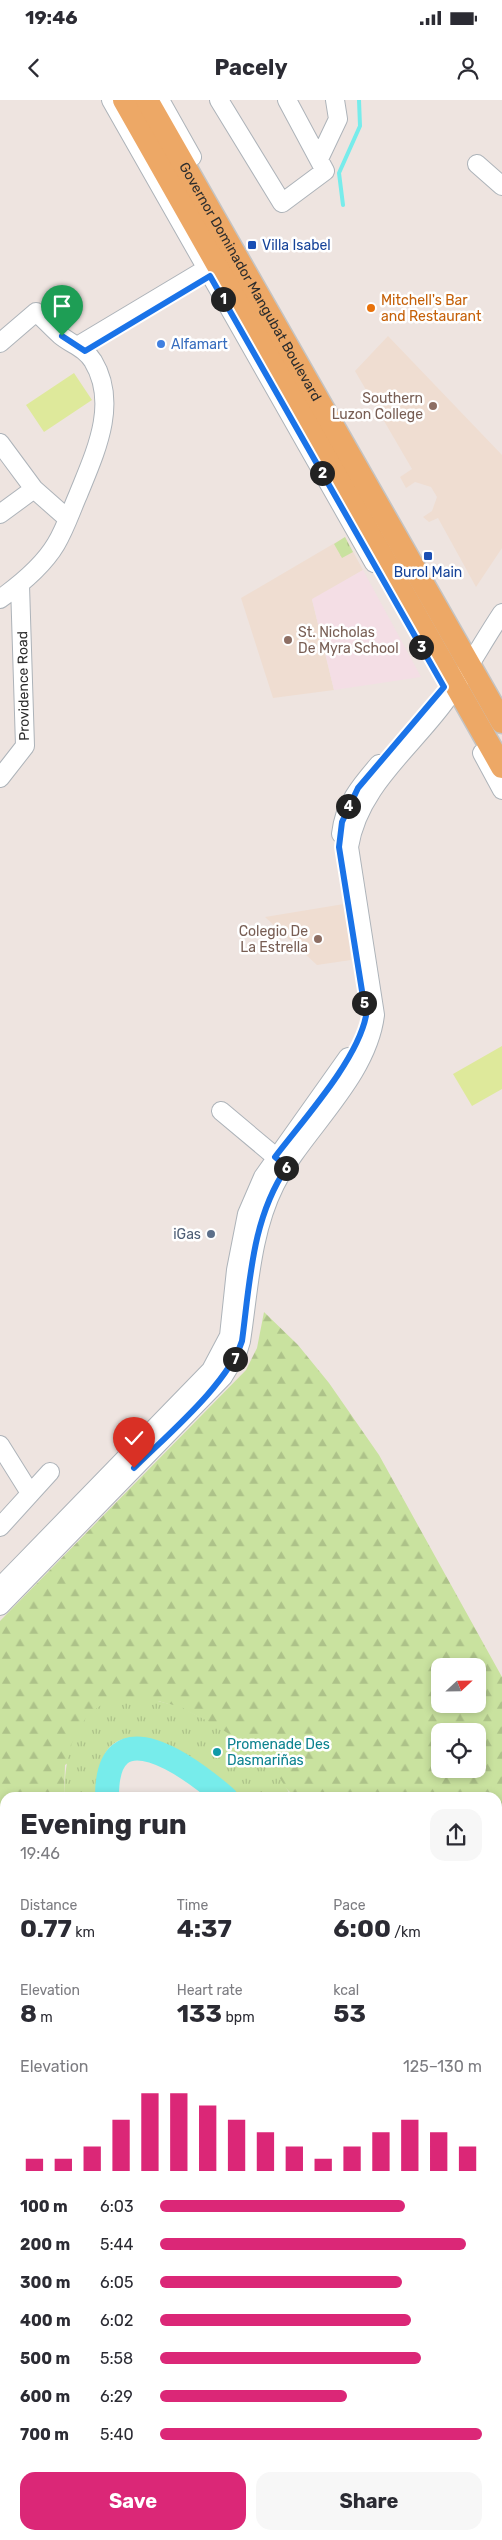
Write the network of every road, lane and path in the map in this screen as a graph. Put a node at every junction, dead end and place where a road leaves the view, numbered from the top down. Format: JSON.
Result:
{"nodes":[{"id":1,"x":111,"y":100,"type":"edge"},
{"id":2,"x":124,"y":100,"type":"edge"},
{"id":3,"x":147,"y":100,"type":"edge"},
{"id":4,"x":160,"y":100,"type":"edge"},
{"id":5,"x":219,"y":100,"type":"edge"},
{"id":6,"x":287,"y":100,"type":"edge"},
{"id":7,"x":335,"y":100,"type":"edge"},
{"id":8,"x":319,"y":159,"type":"junction"},
{"id":9,"x":477,"y":164,"type":"dead end"},
{"id":10,"x":502,"y":186,"type":"edge"},
{"id":11,"x":218,"y":267,"type":"junction"},
{"id":12,"x":0,"y":342,"type":"edge"},
{"id":13,"x":82,"y":348,"type":"junction"},
{"id":14,"x":0,"y":443,"type":"edge"},
{"id":15,"x":34,"y":489,"type":"junction"},
{"id":16,"x":0,"y":514,"type":"edge"},
{"id":17,"x":68,"y":519,"type":"junction"},
{"id":18,"x":20,"y":586,"type":"junction"},
{"id":19,"x":0,"y":599,"type":"edge"},
{"id":20,"x":502,"y":613,"type":"edge"},
{"id":21,"x":472,"y":659,"type":"junction"},
{"id":22,"x":450,"y":687,"type":"junction"},
{"id":23,"x":502,"y":703,"type":"edge"},
{"id":24,"x":502,"y":722,"type":"edge"},
{"id":25,"x":502,"y":768,"type":"edge"},
{"id":26,"x":0,"y":778,"type":"edge"},
{"id":27,"x":502,"y":790,"type":"edge"},
{"id":28,"x":221,"y":1111,"type":"dead end"},
{"id":29,"x":281,"y":1162,"type":"junction"},
{"id":30,"x":0,"y":1445,"type":"edge"},
{"id":31,"x":50,"y":1472,"type":"dead end"},
{"id":32,"x":30,"y":1493,"type":"junction"},
{"id":33,"x":0,"y":1527,"type":"edge"},
{"id":34,"x":0,"y":1587,"type":"edge"},
{"id":35,"x":0,"y":1606,"type":"edge"}],
"edges":[{"from":1,"to":11,"type":"street","name":"Governor Dominador Mangubat Boulevard"},
{"from":2,"to":11,"type":"main road","name":"Governor Dominador Mangubat Boulevard"},
{"from":3,"to":11,"type":"main road","name":"Governor Dominador Mangubat Boulevard"},
{"from":4,"to":21,"type":"street","name":"Governor Dominador Mangubat Boulevard"},
{"from":5,"to":8,"type":"street"},
{"from":6,"to":8,"type":"street"},
{"from":7,"to":8,"type":"street"},
{"from":9,"to":10,"type":"street"},
{"from":11,"to":13,"type":"street"},
{"from":11,"to":21,"type":"main road","name":"Governor Dominador Mangubat Boulevard"},
{"from":11,"to":22,"type":"main road","name":"Governor Dominador Mangubat Boulevard"},
{"from":12,"to":13,"type":"street"},
{"from":13,"to":17,"type":"street"},
{"from":14,"to":15,"type":"street"},
{"from":15,"to":16,"type":"street"},
{"from":15,"to":17,"type":"street"},
{"from":17,"to":18,"type":"street"},
{"from":18,"to":19,"type":"street"},
{"from":18,"to":26,"type":"street","name":"Providence Road"},
{"from":20,"to":21,"type":"street"},
{"from":21,"to":22,"type":"street"},
{"from":21,"to":23,"type":"street","name":"Governor Dominador Mangubat Boulevard"},
{"from":21,"to":24,"type":"main road","name":"Governor Dominador Mangubat Boulevard"},
{"from":22,"to":25,"type":"main road","name":"Governor Dominador Mangubat Boulevard"},
{"from":22,"to":27,"type":"street","name":"Governor Dominador Mangubat Boulevard"},
{"from":22,"to":29,"type":"street"},
{"from":28,"to":29,"type":"street"},
{"from":29,"to":34,"type":"street"},
{"from":29,"to":35,"type":"street"},
{"from":30,"to":32,"type":"street"},
{"from":31,"to":32,"type":"street"},
{"from":32,"to":33,"type":"street"}]}
